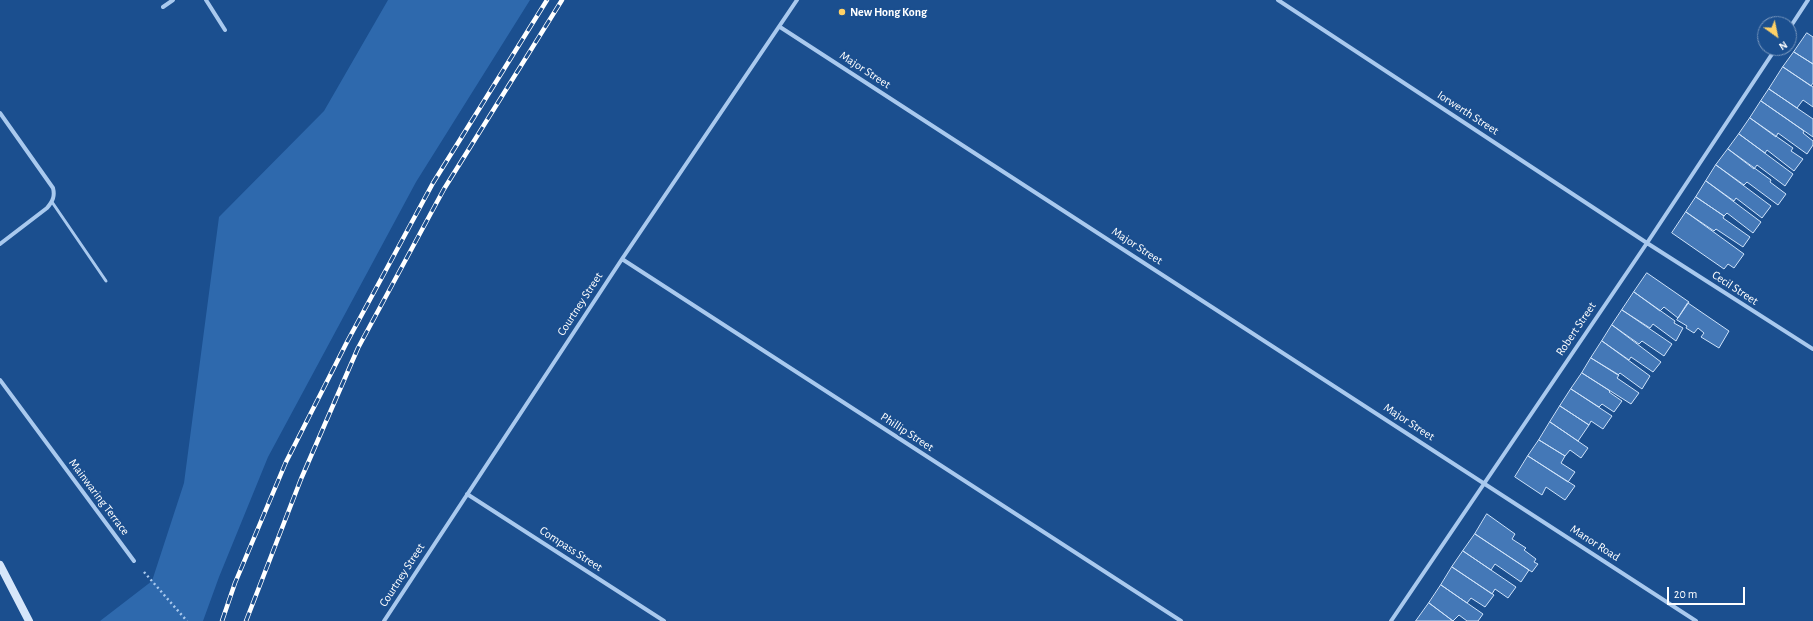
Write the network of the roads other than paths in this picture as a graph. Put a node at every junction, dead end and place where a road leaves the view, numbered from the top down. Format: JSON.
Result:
{"nodes":[{"id":1,"x":173,"y":0,"type":"edge"},
{"id":2,"x":206,"y":0,"type":"edge"},
{"id":3,"x":797,"y":0,"type":"edge"},
{"id":4,"x":1278,"y":0,"type":"edge"},
{"id":5,"x":1808,"y":0,"type":"edge"},
{"id":6,"x":163,"y":7,"type":"dead end"},
{"id":7,"x":1797,"y":17,"type":"edge"},
{"id":8,"x":780,"y":27,"type":"junction"},
{"id":9,"x":226,"y":30,"type":"dead end"},
{"id":10,"x":1771,"y":56,"type":"edge"},
{"id":11,"x":0,"y":113,"type":"edge"},
{"id":12,"x":52,"y":202,"type":"junction"},
{"id":13,"x":0,"y":244,"type":"edge"},
{"id":14,"x":1647,"y":244,"type":"junction"},
{"id":15,"x":622,"y":259,"type":"junction"},
{"id":16,"x":106,"y":281,"type":"dead end"},
{"id":17,"x":1813,"y":349,"type":"edge"},
{"id":18,"x":0,"y":380,"type":"edge"},
{"id":19,"x":1484,"y":482,"type":"junction"},
{"id":20,"x":467,"y":494,"type":"junction"},
{"id":21,"x":134,"y":561,"type":"road end"},
{"id":22,"x":0,"y":565,"type":"edge"},
{"id":23,"x":29,"y":621,"type":"edge"},
{"id":24,"x":384,"y":621,"type":"edge"},
{"id":25,"x":664,"y":621,"type":"edge"},
{"id":26,"x":1181,"y":621,"type":"edge"},
{"id":27,"x":1391,"y":621,"type":"edge"},
{"id":28,"x":1696,"y":621,"type":"edge"}],
"edges":[{"from":1,"to":6,"type":"street"},
{"from":2,"to":9,"type":"street"},
{"from":3,"to":8,"type":"street","name":"Courtney Street"},
{"from":4,"to":14,"type":"street","name":"Iorwerth Street"},
{"from":5,"to":7,"type":"street"},
{"from":8,"to":15,"type":"street","name":"Courtney Street"},
{"from":8,"to":19,"type":"street","name":"Major Street"},
{"from":10,"to":14,"type":"street","name":"Robert Street"},
{"from":11,"to":12,"type":"street"},
{"from":12,"to":13,"type":"street"},
{"from":12,"to":16,"type":"lane"},
{"from":14,"to":17,"type":"street","name":"Cecil Street"},
{"from":14,"to":19,"type":"street","name":"Robert Street"},
{"from":15,"to":20,"type":"street","name":"Courtney Street"},
{"from":15,"to":26,"type":"street","name":"Phillip Street"},
{"from":18,"to":21,"type":"street","name":"Mainwaring Terrace"},
{"from":19,"to":27,"type":"street","name":"Robert Street"},
{"from":19,"to":28,"type":"street","name":"Manor Road"},
{"from":20,"to":24,"type":"street","name":"Courtney Street"},
{"from":20,"to":25,"type":"street","name":"Compass Street"},
{"from":22,"to":23,"type":"main road"}]}
